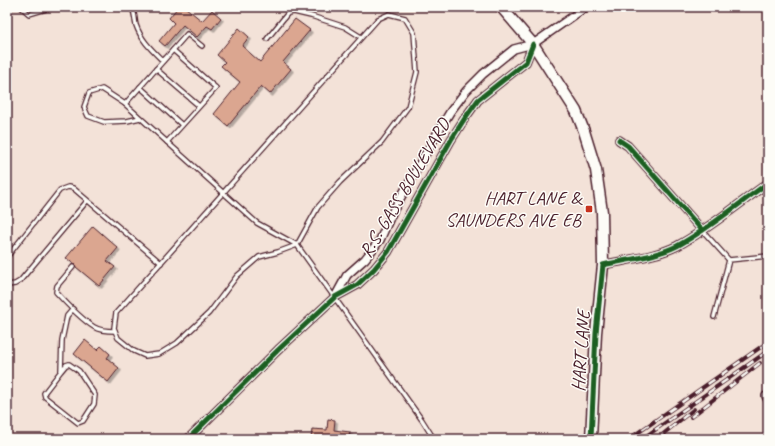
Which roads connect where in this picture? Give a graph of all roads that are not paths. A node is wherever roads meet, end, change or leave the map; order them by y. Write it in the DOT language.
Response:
graph roads {
  1 [pos="21,7"];
  2 [pos="53,7"];
  3 [pos="132,7"];
  4 [pos="501,7"];
  5 [pos="586,7"];
  6 [pos="361,37"];
  7 [pos="267,39"];
  8 [pos="533,44"];
  9 [pos="202,46"];
  10 [pos="173,50"];
  11 [pos="164,60"];
  12 [pos="156,69"];
  13 [pos="140,87"];
  14 [pos="125,104"];
  15 [pos="199,106"];
  16 [pos="140,118"];
  17 [pos="182,125"];
  18 [pos="619,140"];
  19 [pos="167,142"];
  20 [pos="768,184"];
  21 [pos="224,193"];
  22 [pos="87,201"];
  23 [pos="702,230"];
  24 [pos="297,245"];
  25 [pos="7,256"];
  26 [pos="768,256"];
  27 [pos="729,260"];
  28 [pos="161,263"];
  29 [pos="604,265"];
  30 [pos="73,267"];
  31 [pos="7,284"];
  32 [pos="335,297"];
  33 [pos="73,308"];
  34 [pos="714,317"];
  35 [pos="115,331"];
  36 [pos="61,371"];
  37 [pos="188,439"];
  38 [pos="434,439"];
  39 [pos="591,439"];
  1 -- 2 [label="lane"];
  3 -- 11 [label="lane"];
  4 -- 8 [label="main road, HART LANE"];
  5 -- 8 [label="street"];
  6 -- 7 [label="lane"];
  6 -- 21 [label="lane"];
  6 -- 24 [label="lane"];
  8 -- 29 [label="main road, HART LANE"];
  8 -- 32 [label="street, R.S. GASS BOULEVARD"];
  8 -- 32 [label="street, R.S. GASS BOULEVARD"];
  9 -- 10 [label="lane"];
  10 -- 11 [label="lane"];
  10 -- 15 [label="lane"];
  11 -- 12 [label="lane"];
  12 -- 13 [label="lane"];
  12 -- 15 [label="lane"];
  13 -- 14 [label="lane"];
  13 -- 17 [label="lane"];
  14 -- 16 [label="lane"];
  14 -- 16 [label="lane"];
  15 -- 17 [label="lane"];
  16 -- 19 [label="lane"];
  17 -- 19 [label="lane"];
  18 -- 23 [label="street"];
  19 -- 21 [label="lane"];
  20 -- 23 [label="street"];
  21 -- 24 [label="lane"];
  21 -- 28 [label="lane"];
  22 -- 25 [label="lane"];
  22 -- 28 [label="lane"];
  22 -- 31 [label="lane"];
  23 -- 27 [label="lane"];
  23 -- 29 [label="street"];
  24 -- 32 [label="lane"];
  24 -- 35 [label="lane"];
  26 -- 27 [label="lane"];
  27 -- 34 [label="lane"];
  28 -- 35 [label="lane"];
  29 -- 39 [label="main road, HART LANE"];
  30 -- 33 [label="lane"];
  32 -- 37 [label="street, R.S. GASS BOULEVARD"];
  32 -- 38 [label="lane"];
  33 -- 35 [label="lane"];
  33 -- 36 [label="lane"];
  36 -- 36 [label="lane"];
}
